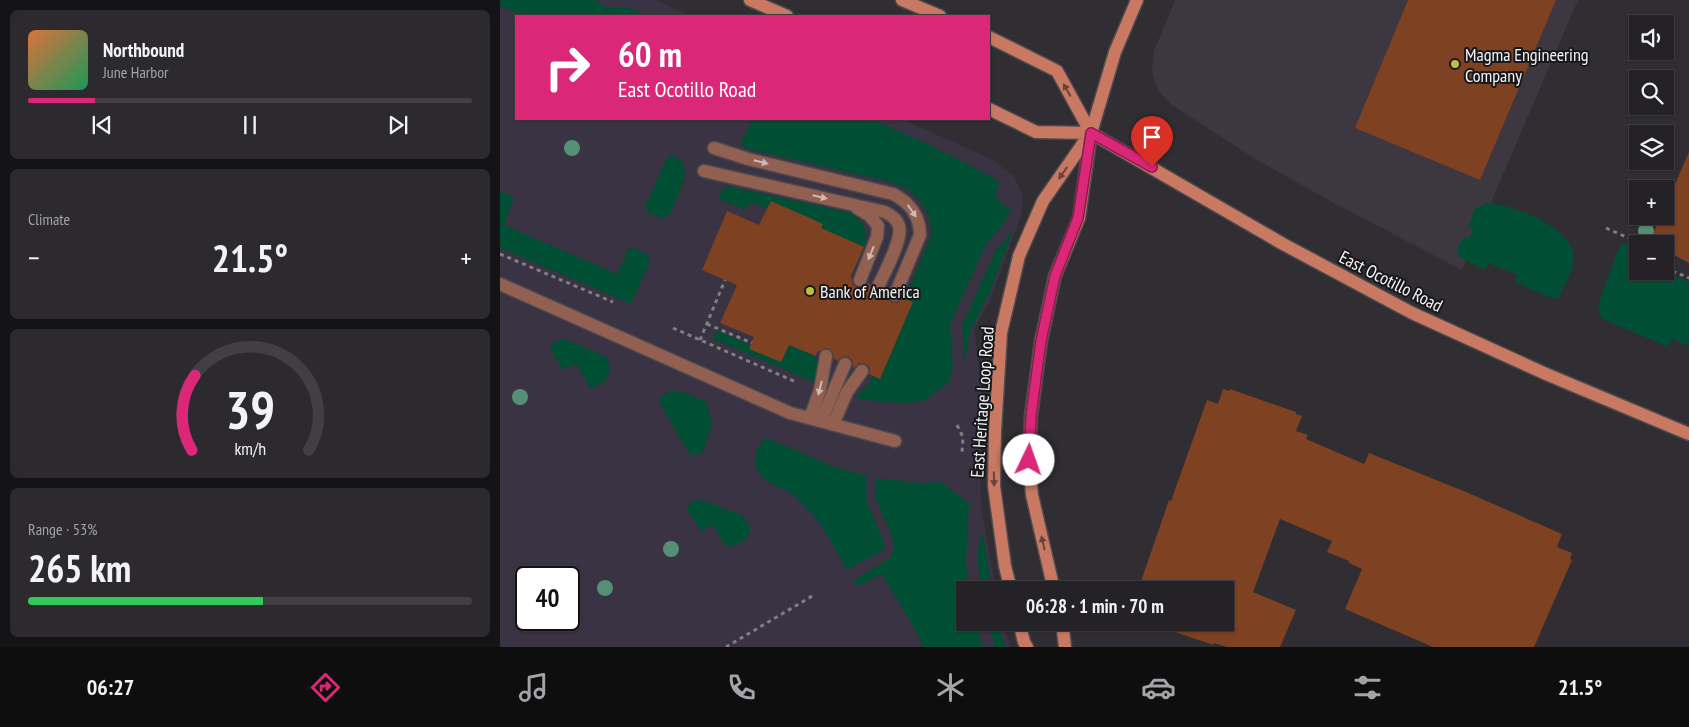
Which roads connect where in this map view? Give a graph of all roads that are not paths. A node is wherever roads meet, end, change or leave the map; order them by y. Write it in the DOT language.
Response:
graph roads {
  1 [pos="750,0"];
  2 [pos="902,0"];
  3 [pos="1136,0"];
  4 [pos="785,15"];
  5 [pos="938,15"];
  6 [pos="990,38"];
  7 [pos="990,109"];
  8 [pos="1091,133"];
  9 [pos="714,148"];
  10 [pos="704,171"];
  11 [pos="851,204"];
  12 [pos="860,280"];
  13 [pos="500,284"];
  14 [pos="878,287"];
  15 [pos="895,294"];
  16 [pos="826,356"];
  17 [pos="845,364"];
  18 [pos="862,371"];
  19 [pos="821,421"];
  20 [pos="1689,434"];
  21 [pos="895,440"];
  22 [pos="1008,581"];
  23 [pos="1052,581"];
  24 [pos="1021,631"];
  25 [pos="1063,631"];
  26 [pos="1027,647"];
  27 [pos="1065,647"];
  1 -- 4 [label="street"];
  2 -- 5 [label="street"];
  3 -- 8 [label="street"];
  8 -- 6 [label="street, one-way"];
  7 -- 8 [label="street, East Ocotillo Road"];
  8 -- 20 [label="street, East Ocotillo Road"];
  8 -- 22 [label="street, East Heritage Loop Road, one-way"];
  23 -- 8 [label="street, one-way"];
  9 -- 15 [label="lane, one-way"];
  10 -- 11 [label="lane, one-way"];
  11 -- 12 [label="lane, one-way"];
  11 -- 14 [label="lane"];
  13 -- 19 [label="lane"];
  16 -- 19 [label="lane, one-way"];
  17 -- 19 [label="lane"];
  18 -- 19 [label="lane"];
  19 -- 21 [label="lane"];
  24 -- 26 [label="street"];
  25 -- 27 [label="street"];
}
